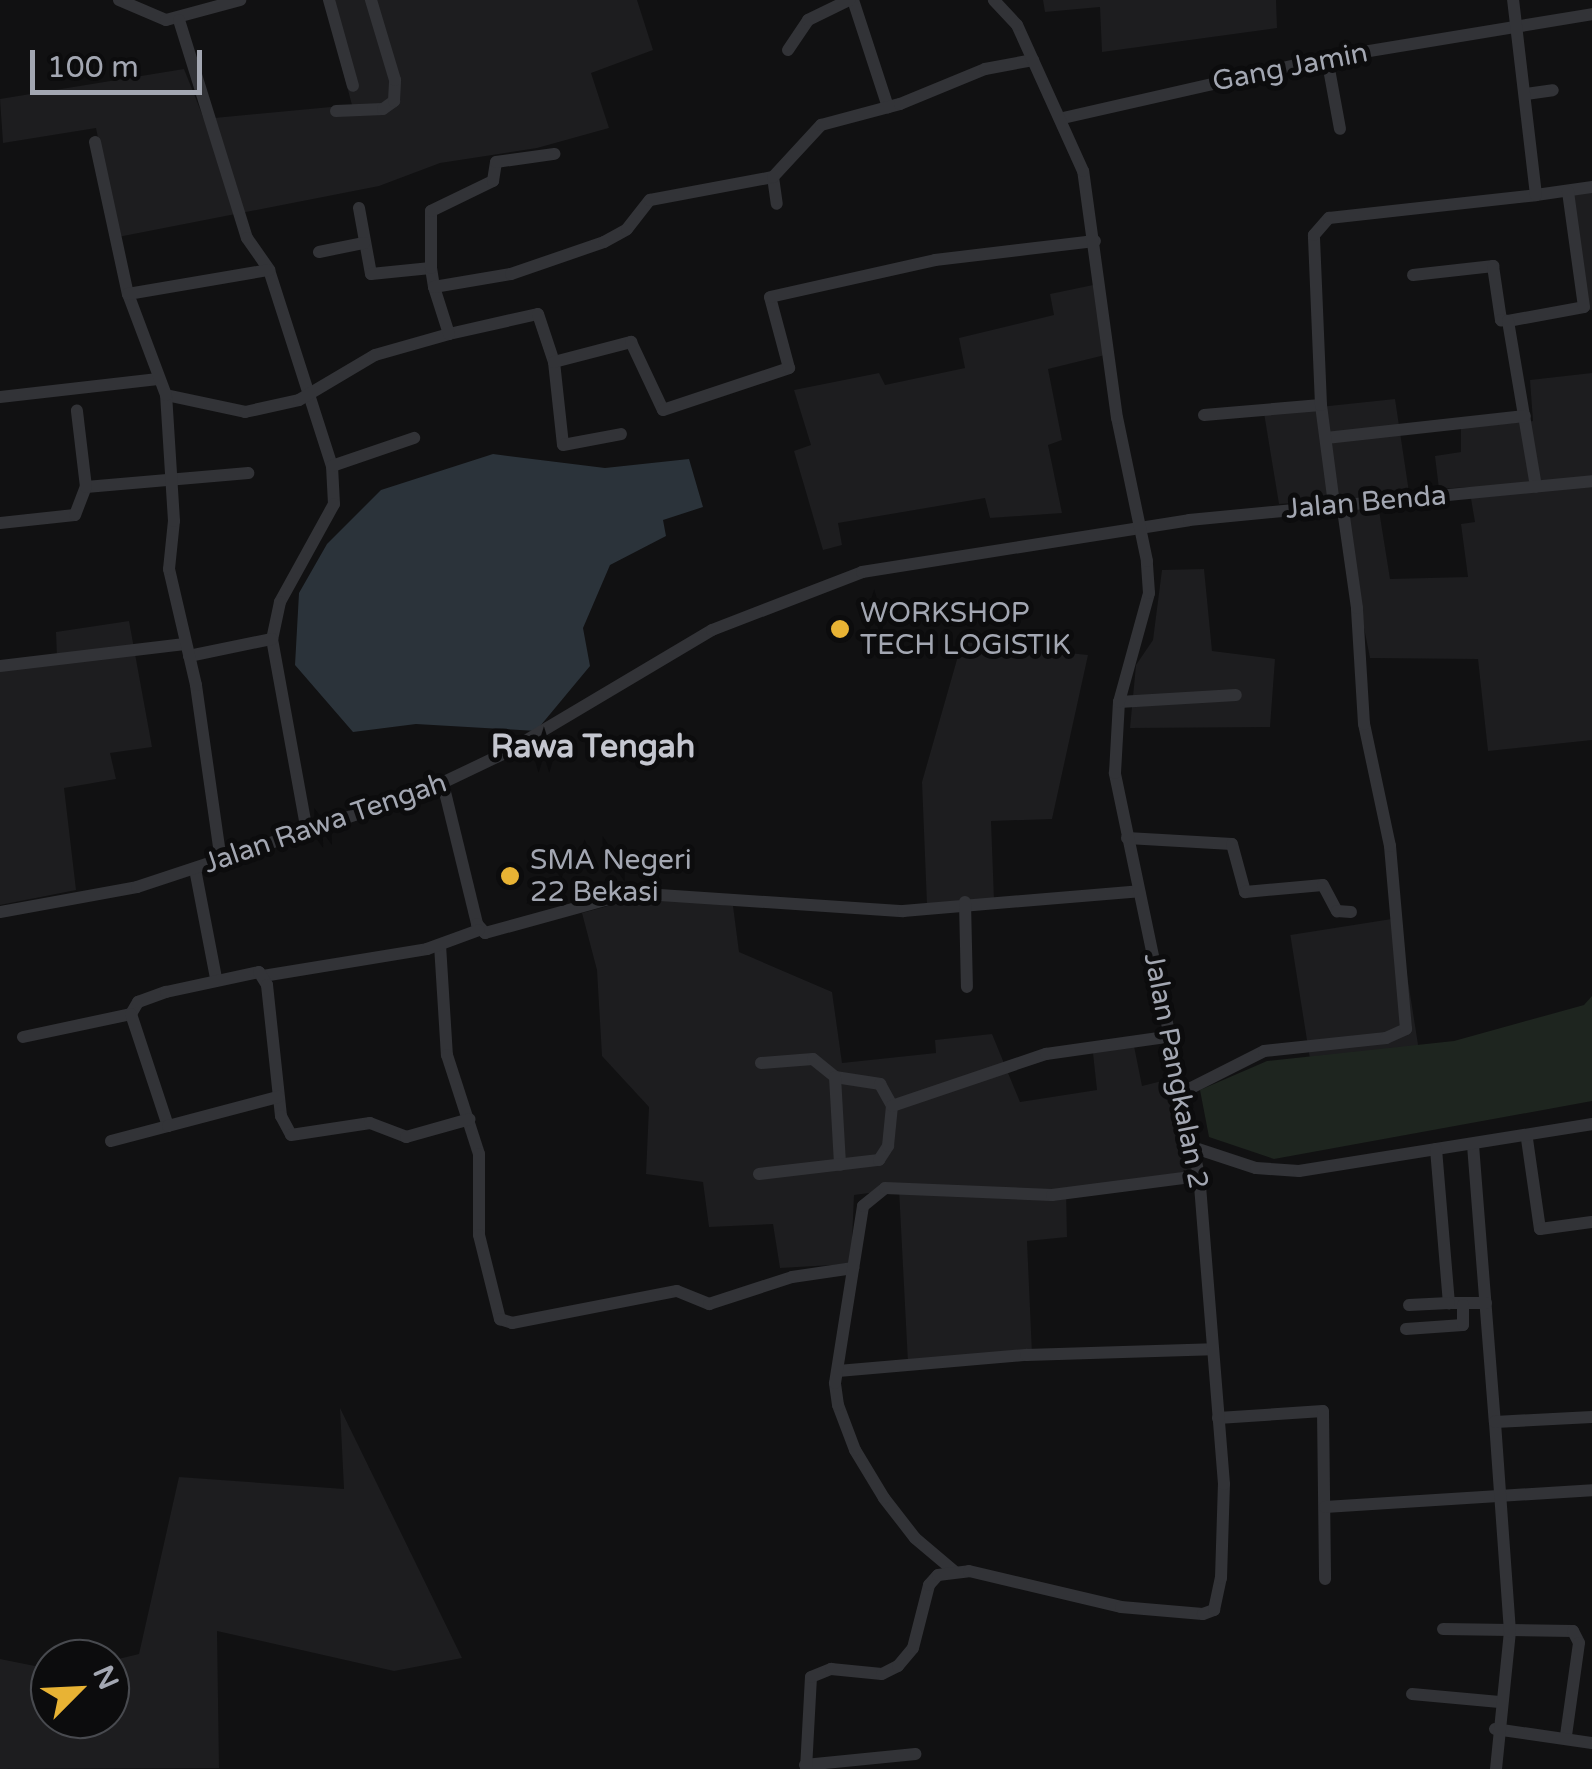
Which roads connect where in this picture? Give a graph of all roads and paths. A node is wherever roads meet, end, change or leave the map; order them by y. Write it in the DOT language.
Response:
graph roads {
  1 [pos="119,0"];
  2 [pos="240,0"];
  3 [pos="329,0"];
  4 [pos="371,0"];
  5 [pos="851,0"];
  6 [pos="994,0"];
  7 [pos="1513,0"];
  8 [pos="1592,14"];
  9 [pos="179,20"];
  10 [pos="1520,28"];
  11 [pos="788,50"];
  12 [pos="1327,58"];
  13 [pos="1033,60"];
  14 [pos="353,86"];
  15 [pos="1553,90"];
  16 [pos="1526,94"];
  17 [pos="888,107"];
  18 [pos="336,111"];
  19 [pos="1063,118"];
  20 [pos="1340,128"];
  21 [pos="95,142"];
  22 [pos="554,154"];
  23 [pos="773,176"];
  24 [pos="1592,187"];
  25 [pos="1568,191"];
  26 [pos="1536,195"];
  27 [pos="777,204"];
  28 [pos="359,208"];
  29 [pos="1096,241"];
  30 [pos="364,243"];
  31 [pos="319,252"];
  32 [pos="430,268"];
  33 [pos="268,270"];
  34 [pos="1413,275"];
  35 [pos="434,287"];
  36 [pos="128,294"];
  37 [pos="1508,321"];
  38 [pos="449,334"];
  39 [pos="554,362"];
  40 [pos="158,379"];
  41 [pos="166,395"];
  42 [pos="308,395"];
  43 [pos="0,398"];
  44 [pos="1321,404"];
  45 [pos="78,411"];
  46 [pos="1204,416"];
  47 [pos="1525,416"];
  48 [pos="621,434"];
  49 [pos="414,438"];
  50 [pos="1326,438"];
  51 [pos="332,466"];
  52 [pos="248,473"];
  53 [pos="170,478"];
  54 [pos="1592,482"];
  55 [pos="1536,487"];
  56 [pos="86,488"];
  57 [pos="1338,503"];
  58 [pos="0,520"];
  59 [pos="1141,526"];
  60 [pos="272,639"];
  61 [pos="187,650"];
  62 [pos="0,666"];
  63 [pos="1236,694"];
  64 [pos="1119,702"];
  65 [pos="443,784"];
  66 [pos="307,832"];
  67 [pos="1127,838"];
  68 [pos="222,861"];
  69 [pos="195,870"];
  70 [pos="1139,891"];
  71 [pos="965,902"];
  72 [pos="0,912"];
  73 [pos="1351,912"];
  74 [pos="479,930"];
  75 [pos="440,946"];
  76 [pos="263,976"];
  77 [pos="216,978"];
  78 [pos="967,987"];
  79 [pos="130,1014"];
  80 [pos="23,1037"];
  81 [pos="1166,1037"];
  82 [pos="761,1063"];
  83 [pos="834,1078"];
  84 [pos="1181,1093"];
  85 [pos="278,1096"];
  86 [pos="892,1106"];
  87 [pos="470,1119"];
  88 [pos="1592,1124"];
  89 [pos="168,1126"];
  90 [pos="1527,1139"];
  91 [pos="111,1141"];
  92 [pos="1473,1145"];
  93 [pos="1192,1146"];
  94 [pos="1436,1149"];
  95 [pos="840,1165"];
  96 [pos="759,1174"];
  97 [pos="1199,1176"];
  98 [pos="1592,1222"];
  99 [pos="853,1268"];
  100 [pos="1486,1303"];
  101 [pos="1456,1304"];
  102 [pos="1409,1305"];
  103 [pos="1406,1329"];
  104 [pos="1212,1349"];
  105 [pos="838,1372"];
  106 [pos="1592,1417"];
  107 [pos="1218,1418"];
  108 [pos="1495,1422"];
  109 [pos="1592,1490"];
  110 [pos="1500,1497"];
  111 [pos="1325,1507"];
  112 [pos="954,1571"];
  113 [pos="1325,1579"];
  114 [pos="1442,1629"];
  115 [pos="1510,1632"];
  116 [pos="1412,1694"];
  117 [pos="1500,1702"];
  118 [pos="1495,1729"];
  119 [pos="1566,1736"];
  120 [pos="1592,1743"];
  121 [pos="915,1754"];
  122 [pos="806,1767"];
  123 [pos="1496,1769"];
  1 -- 9 [label="street"];
  2 -- 9 [label="street"];
  3 -- 14 [label="street"];
  4 -- 18 [label="street"];
  5 -- 11 [label="street"];
  5 -- 17 [label="street"];
  6 -- 13 [label="street, Jalan Pangkalan 2"];
  7 -- 10 [label="street"];
  8 -- 10 [label="street, Gang Jamin"];
  9 -- 33 [label="street"];
  10 -- 12 [label="street, Gang Jamin"];
  10 -- 16 [label="street"];
  12 -- 19 [label="street, Gang Jamin"];
  12 -- 20 [label="street"];
  13 -- 17 [label="street"];
  13 -- 19 [label="street, Jalan Pangkalan 2"];
  15 -- 16 [label="street"];
  16 -- 26 [label="street"];
  17 -- 23 [label="street"];
  19 -- 29 [label="street, Jalan Pangkalan 2"];
  21 -- 36 [label="street"];
  22 -- 32 [label="street"];
  23 -- 27 [label="street"];
  23 -- 35 [label="street"];
  24 -- 25 [label="street"];
  25 -- 26 [label="street"];
  25 -- 37 [label="street"];
  26 -- 44 [label="street"];
  28 -- 30 [label="street"];
  29 -- 39 [label="street"];
  29 -- 59 [label="street, Jalan Pangkalan 2"];
  30 -- 31 [label="street"];
  30 -- 32 [label="street"];
  32 -- 35 [label="street"];
  33 -- 36 [label="street"];
  33 -- 42 [label="street"];
  34 -- 37 [label="street"];
  35 -- 38 [label="street"];
  36 -- 40 [label="street"];
  37 -- 47 [label="street"];
  38 -- 39 [label="street"];
  38 -- 42 [label="street"];
  39 -- 48 [label="street"];
  40 -- 41 [label="street"];
  40 -- 43 [label="street"];
  41 -- 42 [label="street"];
  41 -- 53 [label="street"];
  42 -- 51 [label="street"];
  44 -- 46 [label="street"];
  44 -- 50 [label="street"];
  45 -- 56 [label="street"];
  47 -- 50 [label="street"];
  47 -- 55 [label="street"];
  49 -- 51 [label="street"];
  50 -- 57 [label="street"];
  51 -- 60 [label="street"];
  52 -- 53 [label="street"];
  53 -- 56 [label="street"];
  53 -- 61 [label="street"];
  54 -- 55 [label="street, Jalan Benda"];
  55 -- 57 [label="street, Jalan Benda"];
  56 -- 58 [label="street"];
  57 -- 59 [label="street, Jalan Benda"];
  57 -- 84 [label="street"];
  59 -- 64 [label="street, Jalan Pangkalan 2"];
  59 -- 65 [label="street, Jalan Rawa Tengah"];
  60 -- 61 [label="street"];
  60 -- 66 [label="street"];
  61 -- 62 [label="street"];
  61 -- 68 [label="street"];
  63 -- 64 [label="street"];
  64 -- 67 [label="street, Jalan Pangkalan 2"];
  65 -- 66 [label="street, Jalan Rawa Tengah"];
  65 -- 74 [label="street"];
  66 -- 68 [label="street, Jalan Rawa Tengah"];
  67 -- 70 [label="street, Jalan Pangkalan 2"];
  67 -- 73 [label="street"];
  68 -- 69 [label="street, Jalan Rawa Tengah"];
  69 -- 72 [label="street, Jalan Rawa Tengah"];
  69 -- 77 [label="street"];
  70 -- 71 [label="street"];
  70 -- 81 [label="street, Jalan Pangkalan 2"];
  71 -- 74 [label="street"];
  71 -- 78 [label="street"];
  74 -- 75 [label="street"];
  75 -- 76 [label="street"];
  75 -- 87 [label="street"];
  76 -- 77 [label="street"];
  76 -- 85 [label="street"];
  77 -- 79 [label="street"];
  79 -- 80 [label="street"];
  79 -- 89 [label="street"];
  81 -- 84 [label="street, Jalan Pangkalan 2"];
  81 -- 86 [label="street"];
  82 -- 83 [label="street"];
  83 -- 86 [label="street"];
  83 -- 95 [label="street"];
  84 -- 93 [label="street, Jalan Pangkalan 2"];
  85 -- 87 [label="street"];
  85 -- 89 [label="street"];
  86 -- 95 [label="street"];
  87 -- 99 [label="street"];
  88 -- 90 [label="street"];
  89 -- 91 [label="street"];
  90 -- 92 [label="street"];
  90 -- 98 [label="street"];
  92 -- 94 [label="street"];
  92 -- 100 [label="street"];
  93 -- 94 [label="street"];
  93 -- 97 [label="street, Jalan Pangkalan 2"];
  94 -- 101 [label="street"];
  95 -- 96 [label="street"];
  97 -- 99 [label="street"];
  97 -- 104 [label="street, Jalan Pangkalan 2"];
  99 -- 105 [label="street"];
  100 -- 101 [label="street"];
  100 -- 108 [label="street"];
  101 -- 102 [label="street"];
  101 -- 103 [label="street"];
  104 -- 105 [label="street"];
  104 -- 107 [label="street, Jalan Pangkalan 2"];
  105 -- 112 [label="street"];
  106 -- 108 [label="street"];
  107 -- 111 [label="street"];
  107 -- 112 [label="street, Jalan Pangkalan 2"];
  108 -- 110 [label="street"];
  109 -- 110 [label="street"];
  110 -- 111 [label="street"];
  110 -- 115 [label="street"];
  111 -- 113 [label="street"];
  112 -- 122 [label="street"];
  114 -- 115 [label="street"];
  115 -- 117 [label="street"];
  115 -- 119 [label="street"];
  116 -- 117 [label="street"];
  117 -- 118 [label="street"];
  118 -- 119 [label="street"];
  118 -- 123 [label="street"];
  119 -- 120 [label="street"];
  121 -- 122 [label="street"];
}
